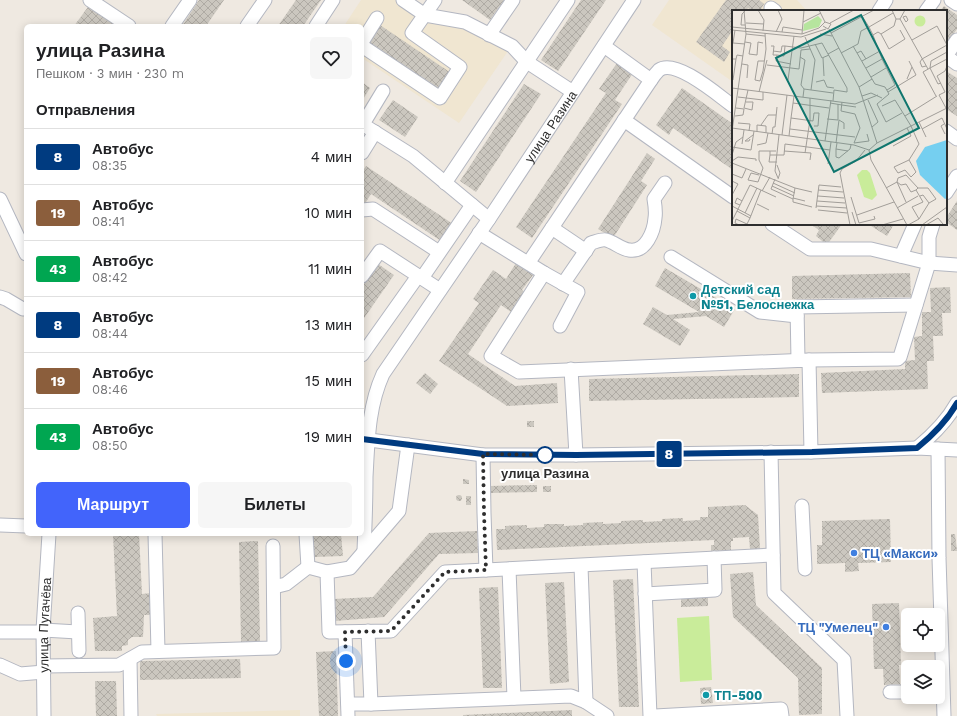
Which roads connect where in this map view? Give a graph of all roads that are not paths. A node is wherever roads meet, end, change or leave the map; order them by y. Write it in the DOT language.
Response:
graph roads {
  1 [pos="90,0"];
  2 [pos="190,0"];
  3 [pos="265,0"];
  4 [pos="333,0"];
  5 [pos="403,0"];
  6 [pos="435,0"];
  7 [pos="513,0"];
  8 [pos="568,0"];
  9 [pos="634,0"];
  10 [pos="886,0"];
  11 [pos="934,0"];
  12 [pos="951,0"];
  13 [pos="957,4"];
  14 [pos="880,10"];
  15 [pos="927,10"];
  16 [pos="425,15"];
  17 [pos="377,18"];
  18 [pos="127,24"];
  19 [pos="173,24"];
  20 [pos="248,24"];
  21 [pos="317,24"];
  22 [pos="489,35"];
  23 [pos="364,39"];
  24 [pos="957,40"];
  25 [pos="604,46"];
  26 [pos="364,47"];
  27 [pos="947,55"];
  28 [pos="947,57"];
  29 [pos="527,62"];
  30 [pos="957,64"];
  31 [pos="651,80"];
  32 [pos="383,91"];
  33 [pos="573,92"];
  34 [pos="732,105"];
  35 [pos="624,120"];
  36 [pos="364,121"];
  37 [pos="364,125"];
  38 [pos="375,132"];
  39 [pos="947,132"];
  40 [pos="957,138"];
  41 [pos="364,150"];
  42 [pos="957,176"];
  43 [pos="445,183"];
  44 [pos="665,183"];
  45 [pos="947,191"];
  46 [pos="732,196"];
  47 [pos="0,199"];
  48 [pos="472,205"];
  49 [pos="364,210"];
  50 [pos="488,219"];
  51 [pos="774,225"];
  52 [pos="915,225"];
  53 [pos="933,225"];
  54 [pos="552,228"];
  55 [pos="480,233"];
  56 [pos="24,250"];
  57 [pos="586,251"];
  58 [pos="439,252"];
  59 [pos="901,256"];
  60 [pos="671,257"];
  61 [pos="529,262"];
  62 [pos="929,263"];
  63 [pos="957,265"];
  64 [pos="364,273"];
  65 [pos="544,273"];
  66 [pos="420,277"];
  67 [pos="563,284"];
  68 [pos="440,290"];
  69 [pos="0,297"];
  70 [pos="916,305"];
  71 [pos="24,308"];
  72 [pos="797,316"];
  73 [pos="560,326"];
  74 [pos="364,352"];
  75 [pos="803,360"];
  76 [pos="571,369"];
  77 [pos="957,403"];
  78 [pos="365,439"];
  79 [pos="408,445"];
  80 [pos="917,448"];
  81 [pos="938,449"];
  82 [pos="957,450"];
  83 [pos="772,452"];
  84 [pos="812,452"];
  85 [pos="483,454"];
  86 [pos="576,455"];
  87 [pos="364,468"];
  88 [pos="802,506"];
  89 [pos="0,525"];
  90 [pos="24,526"];
  91 [pos="49,536"];
  92 [pos="155,536"];
  93 [pos="306,536"];
  94 [pos="273,546"];
  95 [pos="364,551"];
  96 [pos="773,555"];
  97 [pos="714,558"];
  98 [pos="644,562"];
  99 [pos="581,566"];
  100 [pos="308,567"];
  101 [pos="804,569"];
  102 [pos="486,570"];
  103 [pos="509,570"];
  104 [pos="327,572"];
  105 [pos="274,588"];
  106 [pos="645,594"];
  107 [pos="78,613"];
  108 [pos="44,631"];
  109 [pos="368,631"];
  110 [pos="0,632"];
  111 [pos="78,632"];
  112 [pos="345,632"];
  113 [pos="79,651"];
  114 [pos="158,651"];
  115 [pos="130,659"];
  116 [pos="0,665"];
  117 [pos="44,669"];
  118 [pos="890,692"];
  119 [pos="901,692"];
  120 [pos="514,698"];
  121 [pos="586,702"];
  122 [pos="371,704"];
  123 [pos="348,710"];
  124 [pos="44,716"];
  125 [pos="131,716"];
  126 [pos="607,716"];
  127 [pos="650,716"];
  128 [pos="655,716"];
  129 [pos="782,716"];
  130 [pos="847,716"];
  131 [pos="944,716"];
  1 -- 18 [label="street"];
  2 -- 19 [label="street"];
  3 -- 20 [label="street"];
  4 -- 21 [label="street"];
  5 -- 16 [label="street"];
  6 -- 16 [label="street"];
  7 -- 22 [label="street"];
  8 -- 29 [label="street"];
  9 -- 25 [label="street, улица Разина"];
  10 -- 14 [label="street"];
  11 -- 15 [label="street"];
  12 -- 13 [label="street"];
  16 -- 22 [label="street"];
  16 -- 26 [label="street"];
  17 -- 23 [label="street"];
  22 -- 29 [label="street"];
  24 -- 27 [label="street"];
  25 -- 31 [label="street"];
  25 -- 33 [label="street, улица Разина"];
  28 -- 30 [label="street"];
  29 -- 33 [label="street"];
  29 -- 43 [label="street"];
  31 -- 34 [label="street"];
  31 -- 35 [label="street"];
  32 -- 36 [label="street"];
  33 -- 50 [label="street, улица Разина"];
  35 -- 46 [label="street"];
  35 -- 54 [label="street"];
  37 -- 38 [label="street"];
  38 -- 41 [label="street"];
  38 -- 43 [label="street"];
  39 -- 40 [label="street"];
  42 -- 45 [label="street"];
  43 -- 48 [label="street"];
  44 -- 57 [label="street"];
  47 -- 56 [label="street"];
  48 -- 50 [label="street"];
  48 -- 58 [label="street"];
  49 -- 58 [label="street"];
  50 -- 55 [label="street, улица Разина"];
  51 -- 59 [label="street"];
  52 -- 59 [label="street"];
  53 -- 62 [label="street"];
  54 -- 57 [label="street"];
  54 -- 61 [label="street"];
  55 -- 61 [label="street"];
  55 -- 68 [label="street, улица Разина"];
  57 -- 67 [label="street"];
  58 -- 66 [label="street"];
  59 -- 62 [label="street"];
  60 -- 72 [label="street"];
  61 -- 65 [label="street"];
  62 -- 63 [label="street"];
  62 -- 70 [label="street"];
  64 -- 66 [label="street"];
  65 -- 67 [label="street"];
  65 -- 76 [label="street"];
  66 -- 68 [label="street"];
  66 -- 74 [label="street"];
  67 -- 73 [label="street"];
  68 -- 78 [label="street, улица Разина"];
  69 -- 71 [label="street"];
  70 -- 72 [label="street"];
  70 -- 75 [label="street"];
  72 -- 75 [label="street"];
  75 -- 76 [label="street"];
  75 -- 84 [label="street"];
  76 -- 86 [label="street"];
  77 -- 80 [label="street"];
  78 -- 79 [label="street"];
  78 -- 87 [label="street, улица Разина"];
  79 -- 85 [label="street"];
  79 -- 95 [label="street"];
  80 -- 81 [label="street"];
  80 -- 84 [label="street"];
  81 -- 82 [label="street"];
  81 -- 131 [label="street"];
  83 -- 84 [label="street"];
  83 -- 86 [label="street"];
  83 -- 96 [label="street"];
  85 -- 86 [label="street"];
  85 -- 102 [label="street"];
  87 -- 95 [label="street, улица Разина"];
  88 -- 101 [label="street"];
  89 -- 90 [label="street"];
  91 -- 108 [label="street, улица Пугачёва"];
  92 -- 114 [label="street"];
  93 -- 100 [label="street"];
  94 -- 105 [label="street"];
  95 -- 104 [label="street"];
  96 -- 97 [label="street"];
  96 -- 130 [label="street"];
  97 -- 98 [label="street"];
  97 -- 106 [label="street"];
  98 -- 99 [label="street"];
  98 -- 106 [label="street"];
  99 -- 103 [label="street"];
  99 -- 121 [label="street"];
  100 -- 104 [label="street"];
  100 -- 105 [label="street"];
  102 -- 103 [label="street"];
  102 -- 109 [label="street"];
  103 -- 120 [label="street"];
  104 -- 112 [label="street"];
  105 -- 114 [label="street"];
  106 -- 127 [label="street"];
  107 -- 111 [label="street"];
  108 -- 110 [label="street"];
  108 -- 111 [label="street"];
  108 -- 117 [label="street, улица Пугачёва"];
  109 -- 112 [label="street"];
  109 -- 122 [label="street"];
  111 -- 113 [label="street"];
  112 -- 123 [label="street"];
  114 -- 115 [label="street"];
  115 -- 117 [label="street"];
  115 -- 125 [label="street"];
  116 -- 117 [label="street"];
  117 -- 124 [label="street, улица Пугачёва"];
  118 -- 119 [label="street"];
  120 -- 121 [label="street"];
  120 -- 122 [label="street"];
  121 -- 126 [label="street"];
  122 -- 123 [label="street"];
  128 -- 129 [label="street"];
}
